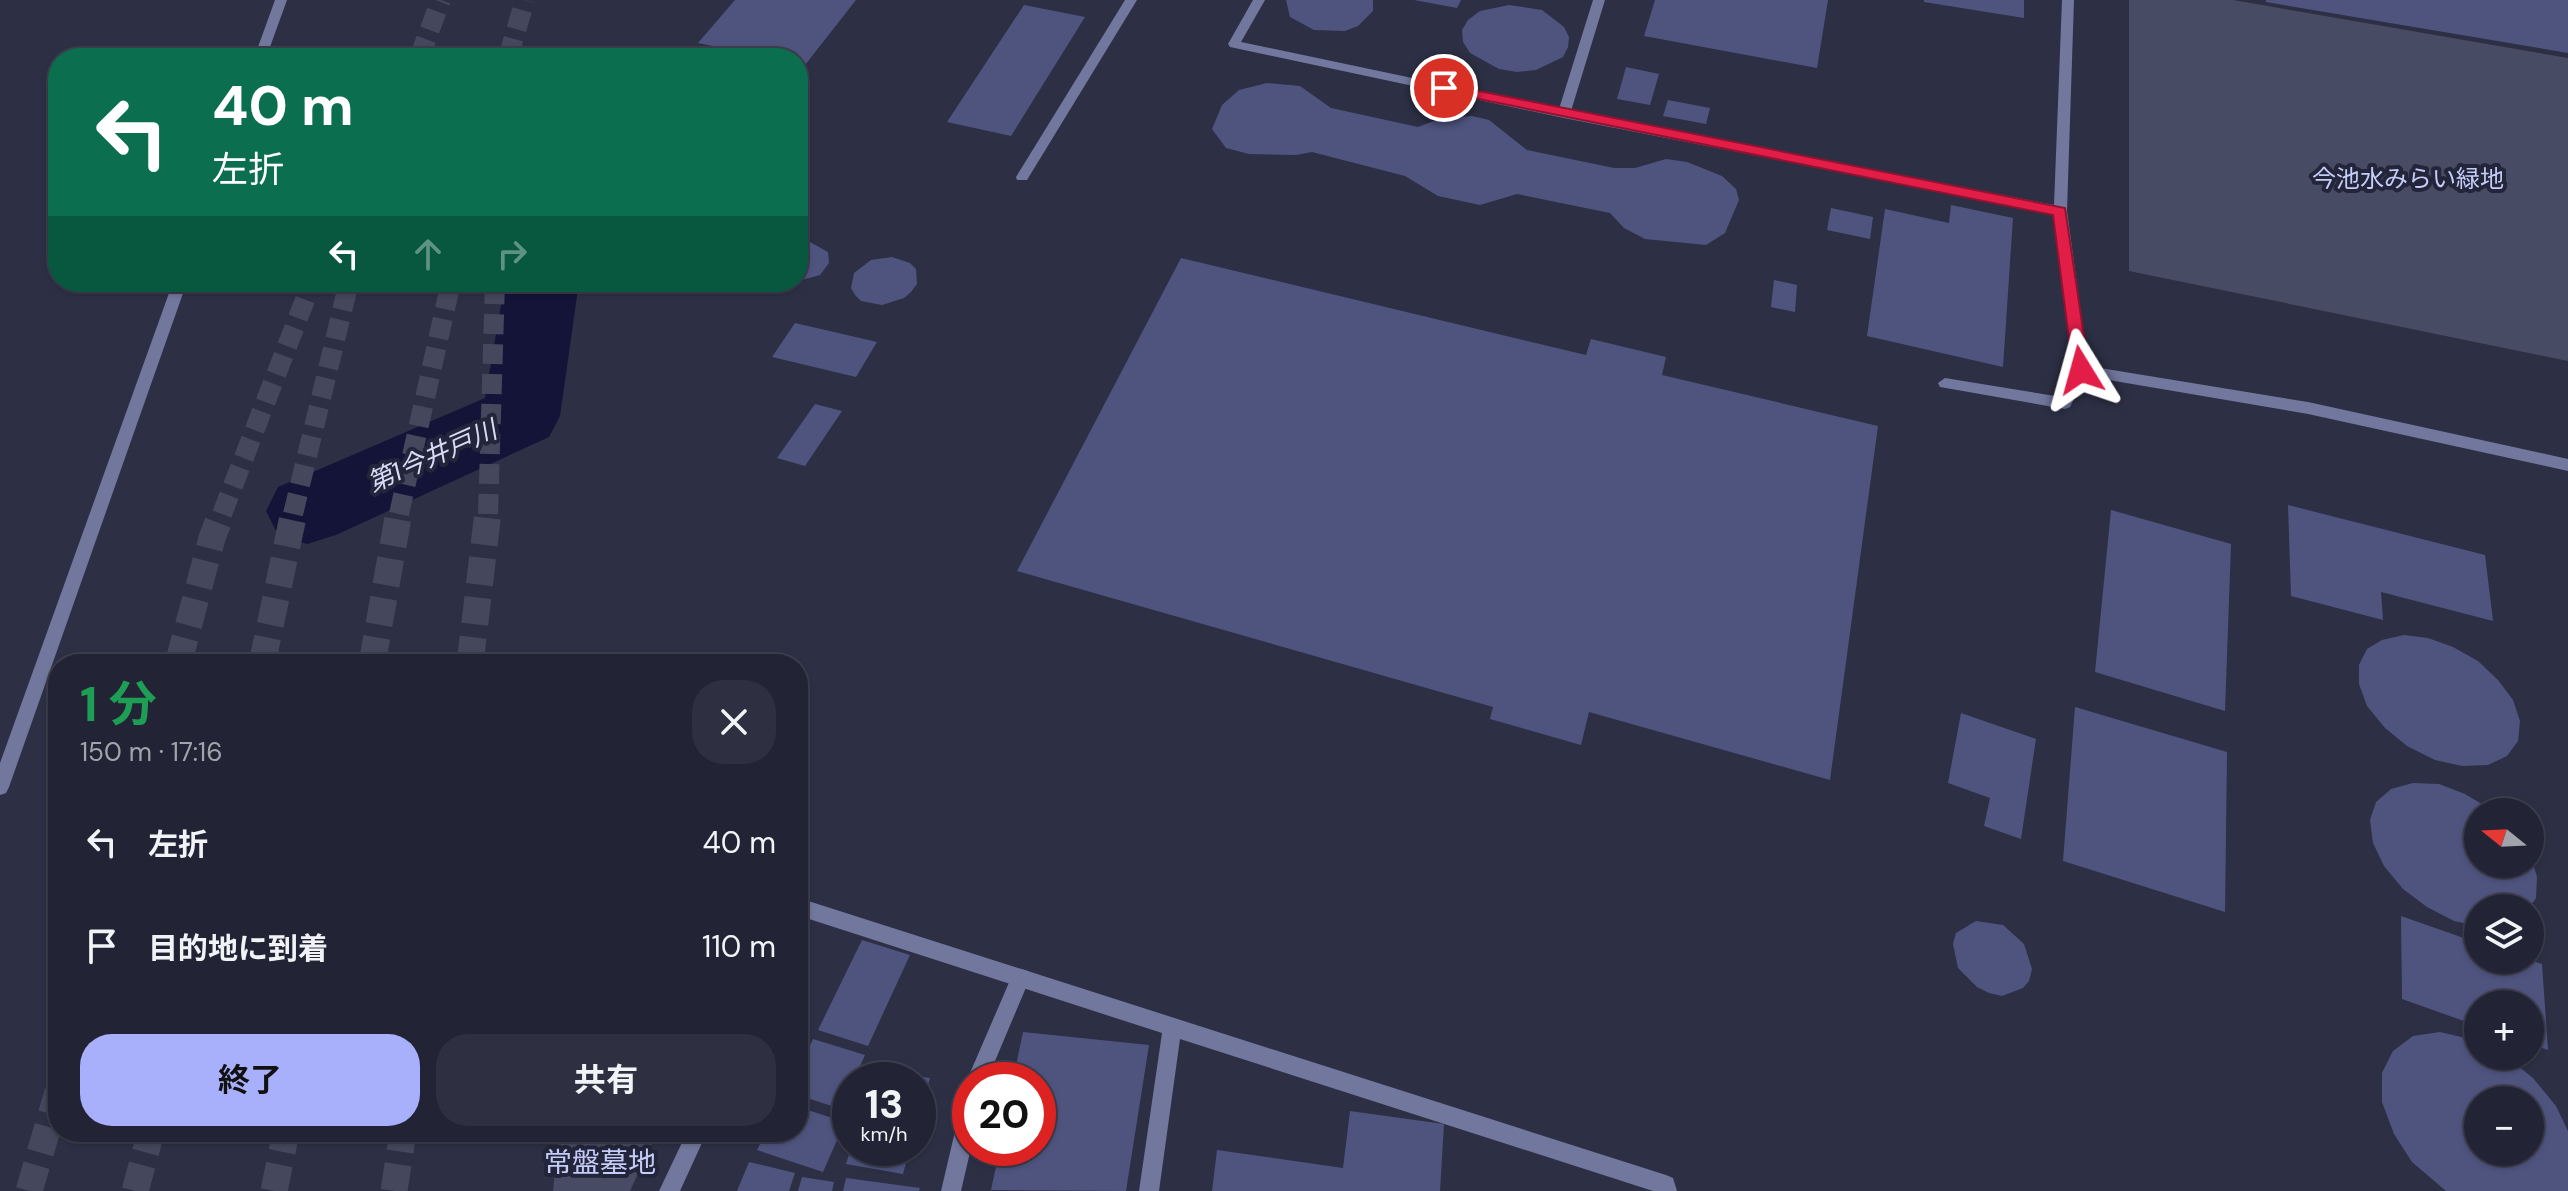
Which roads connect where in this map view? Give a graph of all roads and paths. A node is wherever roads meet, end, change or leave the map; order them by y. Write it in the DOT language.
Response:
graph roads {
  1 [pos="281,0"];
  2 [pos="1131,0"];
  3 [pos="1259,0"];
  4 [pos="1599,0"];
  5 [pos="2068,0"];
  6 [pos="264,48"];
  7 [pos="1564,114"];
  8 [pos="1022,177"];
  9 [pos="2060,211"];
  10 [pos="176,292"];
  11 [pos="2081,370"];
  12 [pos="1945,383"];
  13 [pos="2568,465"];
  14 [pos="0,787"];
  15 [pos="808,910"];
  16 [pos="1021,978"];
  17 [pos="1172,1028"];
  18 [pos="985,1062"];
  19 [pos="692,1142"];
  20 [pos="957,1166"];
  21 [pos="669,1191"];
  22 [pos="951,1191"];
  23 [pos="1149,1191"];
  24 [pos="1667,1191"];
  1 -- 6 [label="street"];
  2 -- 8 [label="street"];
  3 -- 7 [label="street"];
  4 -- 7 [label="street"];
  5 -- 9 [label="street"];
  7 -- 9 [label="street"];
  9 -- 11 [label="street"];
  10 -- 14 [label="street"];
  11 -- 12 [label="street"];
  11 -- 13 [label="street"];
  15 -- 16 [label="street"];
  16 -- 17 [label="street"];
  16 -- 18 [label="street"];
  17 -- 23 [label="street"];
  17 -- 24 [label="street"];
  19 -- 21 [label="street"];
  20 -- 22 [label="street"];
}
